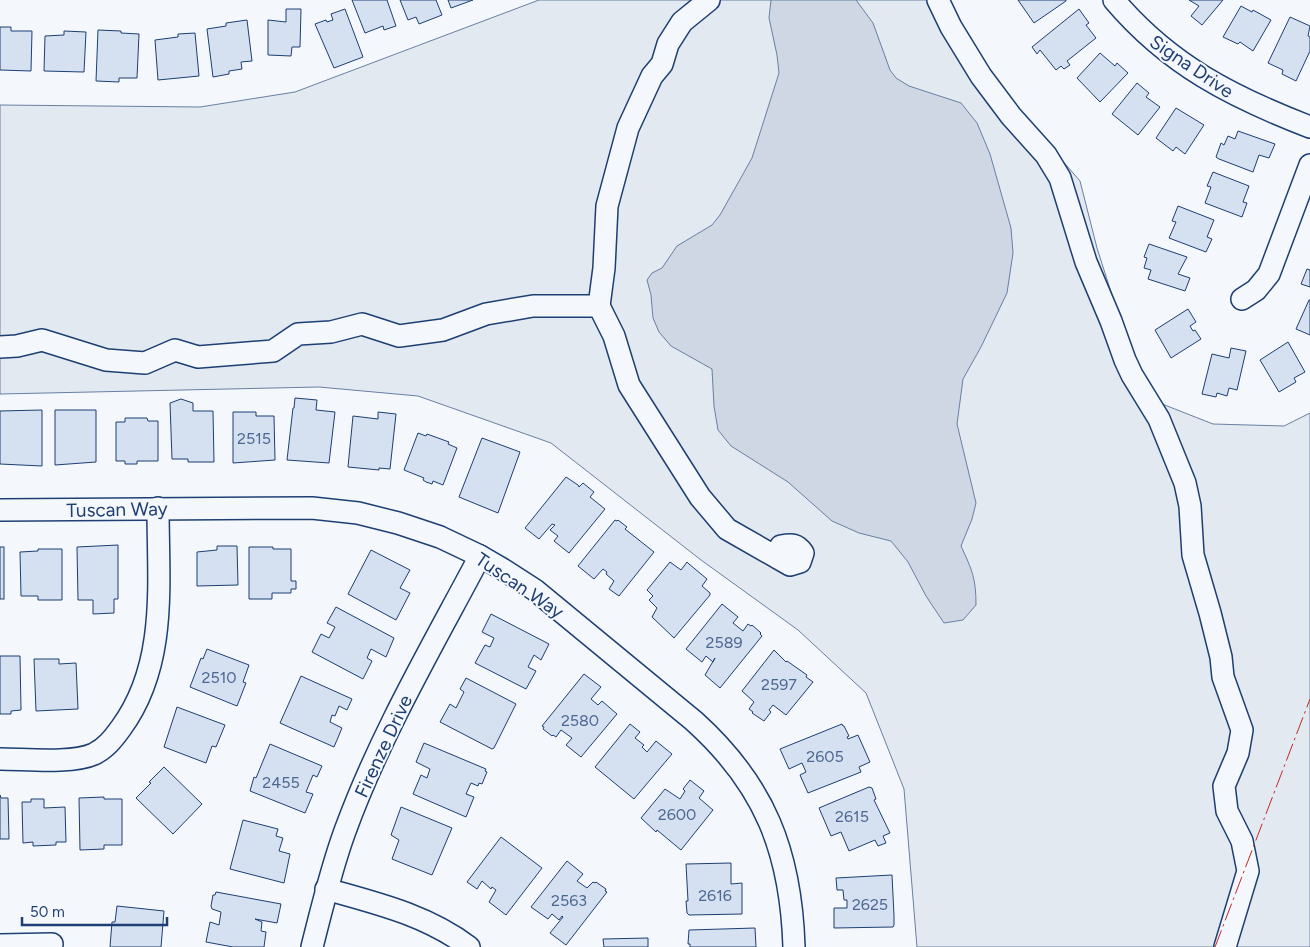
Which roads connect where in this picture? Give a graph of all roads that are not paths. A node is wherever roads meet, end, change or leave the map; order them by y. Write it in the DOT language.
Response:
graph roads {
  1 [pos="709,0"];
  2 [pos="938,0"];
  3 [pos="1114,0"];
  4 [pos="1310,127"];
  5 [pos="1310,165"];
  6 [pos="1242,299"];
  7 [pos="599,306"];
  8 [pos="0,347"];
  9 [pos="158,508"];
  10 [pos="0,510"];
  11 [pos="480,556"];
  12 [pos="778,558"];
  13 [pos="0,759"];
  14 [pos="326,889"];
  15 [pos="52,944"];
  16 [pos="0,945"];
  17 [pos="312,947"];
  18 [pos="469,947"];
  19 [pos="794,947"];
  20 [pos="1224,947"];
  1 -- 7 [label="street"];
  2 -- 20 [label="street"];
  3 -- 4 [label="street, Signa Drive"];
  5 -- 6 [label="street"];
  7 -- 8 [label="street"];
  7 -- 12 [label="street"];
  9 -- 10 [label="street, Tuscan Way"];
  9 -- 11 [label="street, Tuscan Way"];
  9 -- 13 [label="street"];
  11 -- 14 [label="street, Firenze Drive"];
  11 -- 19 [label="street, Tuscan Way"];
  14 -- 17 [label="street, Firenze Drive"];
  14 -- 18 [label="street"];
  15 -- 16 [label="street"];
}
